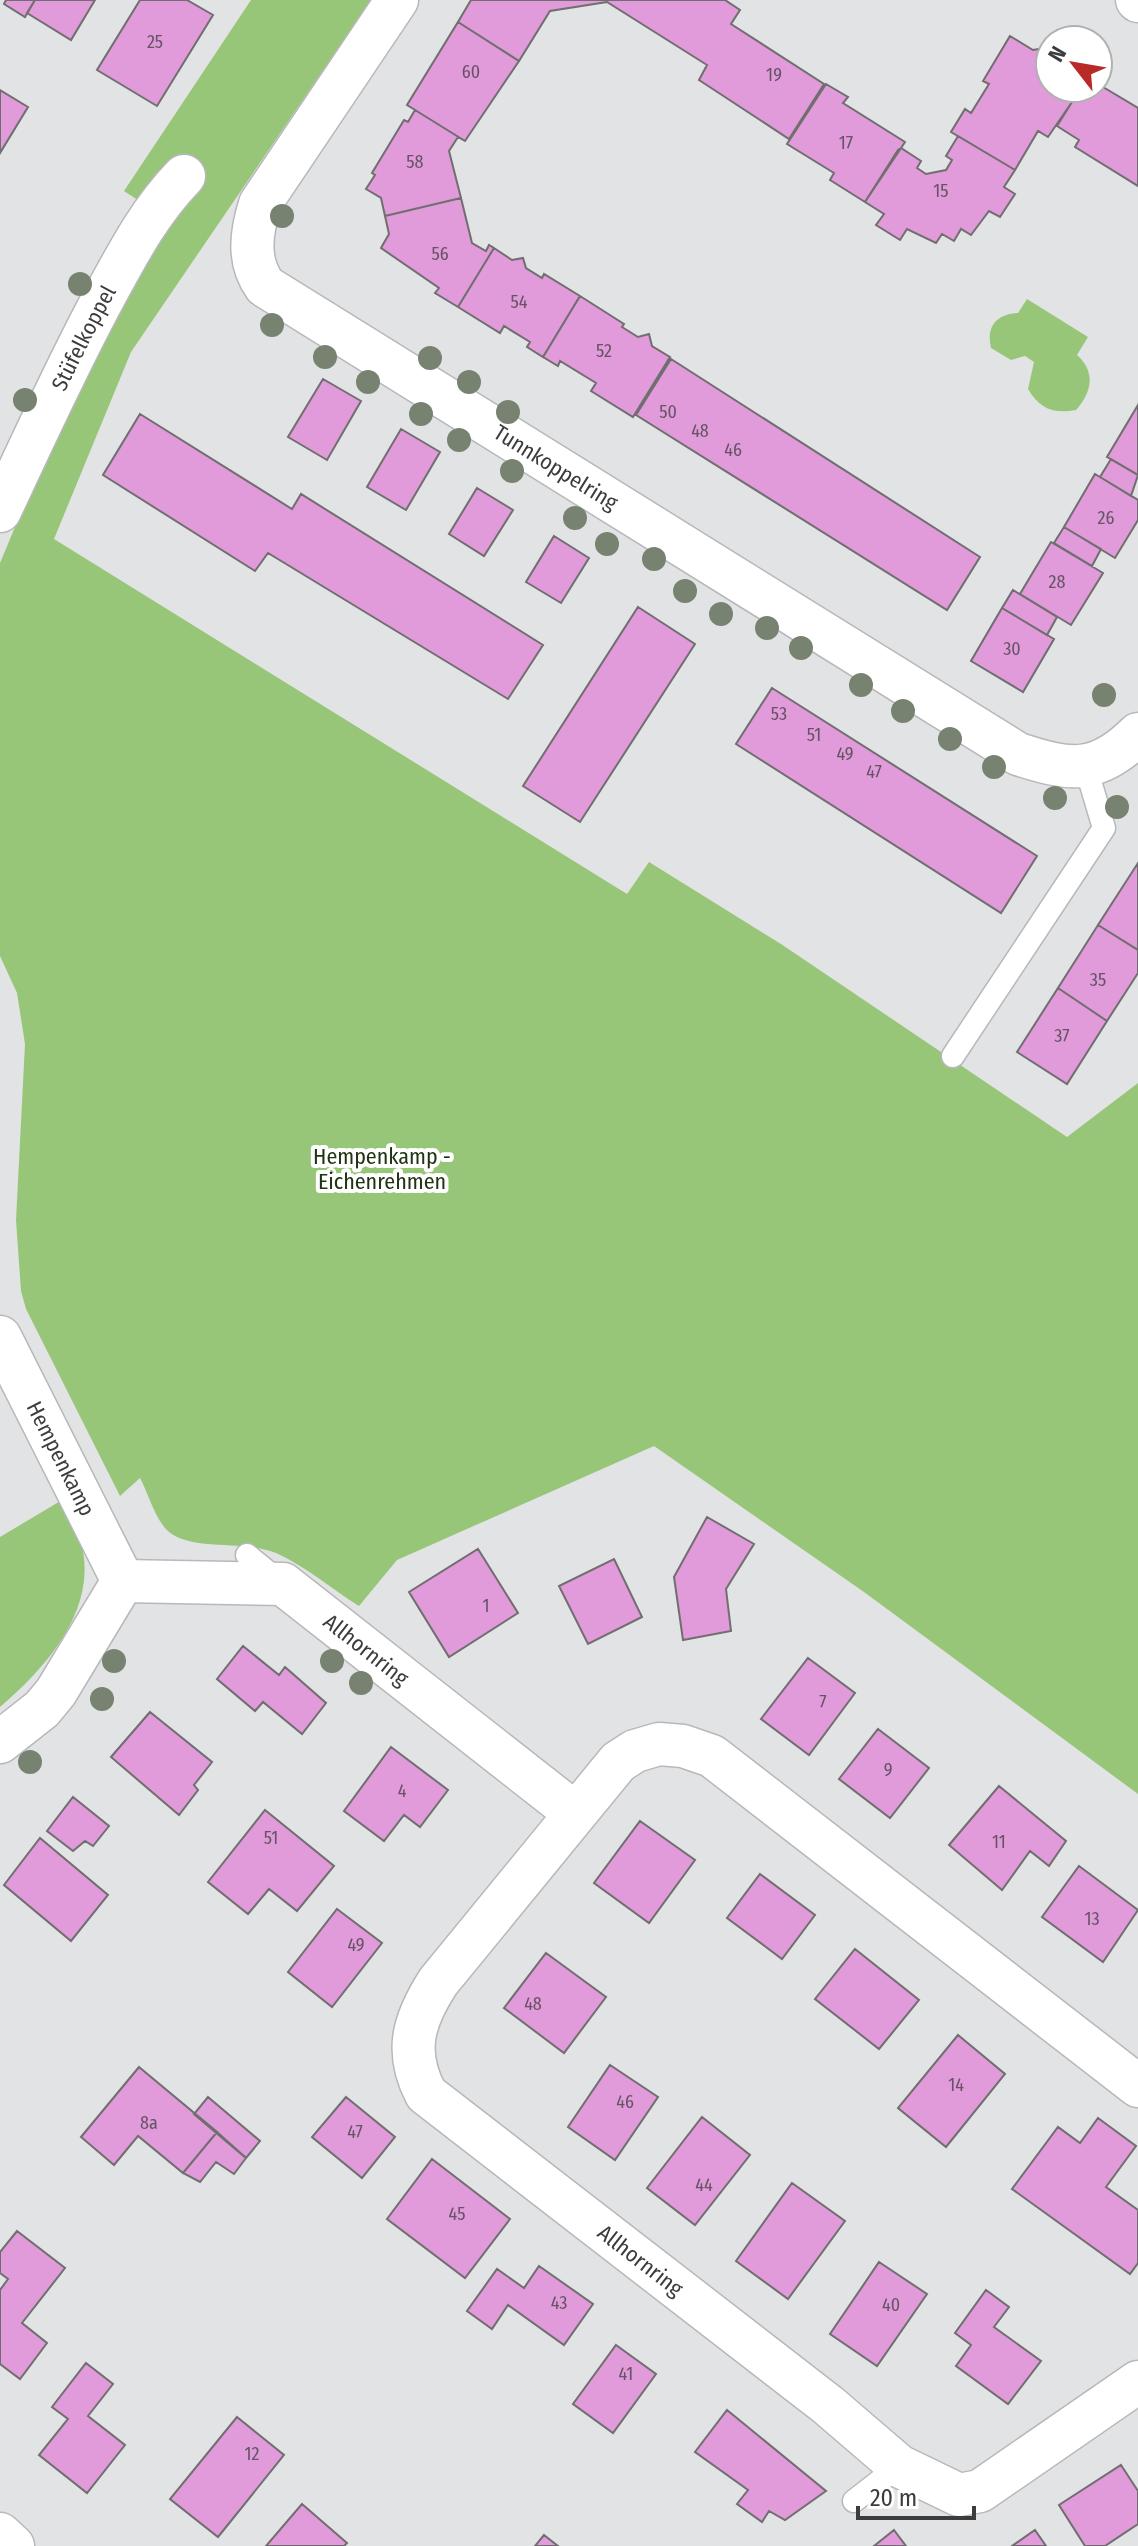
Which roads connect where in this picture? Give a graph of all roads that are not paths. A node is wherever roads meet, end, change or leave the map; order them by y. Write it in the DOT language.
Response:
graph roads {
  1 [pos="397,0"];
  2 [pos="184,176"];
  3 [pos="0,511"];
  4 [pos="1138,734"];
  5 [pos="1086,768"];
  6 [pos="953,1056"];
  7 [pos="0,1337"];
  8 [pos="247,1555"];
  9 [pos="123,1581"];
  10 [pos="283,1584"];
  11 [pos="0,1742"];
  12 [pos="575,1813"];
  13 [pos="1138,2086"];
  14 [pos="1138,2382"];
  15 [pos="899,2466"];
  16 [pos="854,2501"];
  17 [pos="0,2534"];
  18 [pos="13,2546"];
  1 -- 5 [label="street, Tunnkoppelring"];
  2 -- 3 [label="street, Stüfelkoppel"];
  4 -- 5 [label="street"];
  5 -- 6 [label="lane"];
  7 -- 9 [label="street, Hempenkamp"];
  8 -- 10 [label="lane"];
  9 -- 10 [label="street"];
  9 -- 11 [label="street"];
  10 -- 12 [label="street, Allhornring"];
  12 -- 13 [label="street, Allhornring"];
  12 -- 15 [label="street, Allhornring"];
  14 -- 15 [label="street, Allhornring"];
  15 -- 16 [label="lane"];
  17 -- 18 [label="street"];
}
